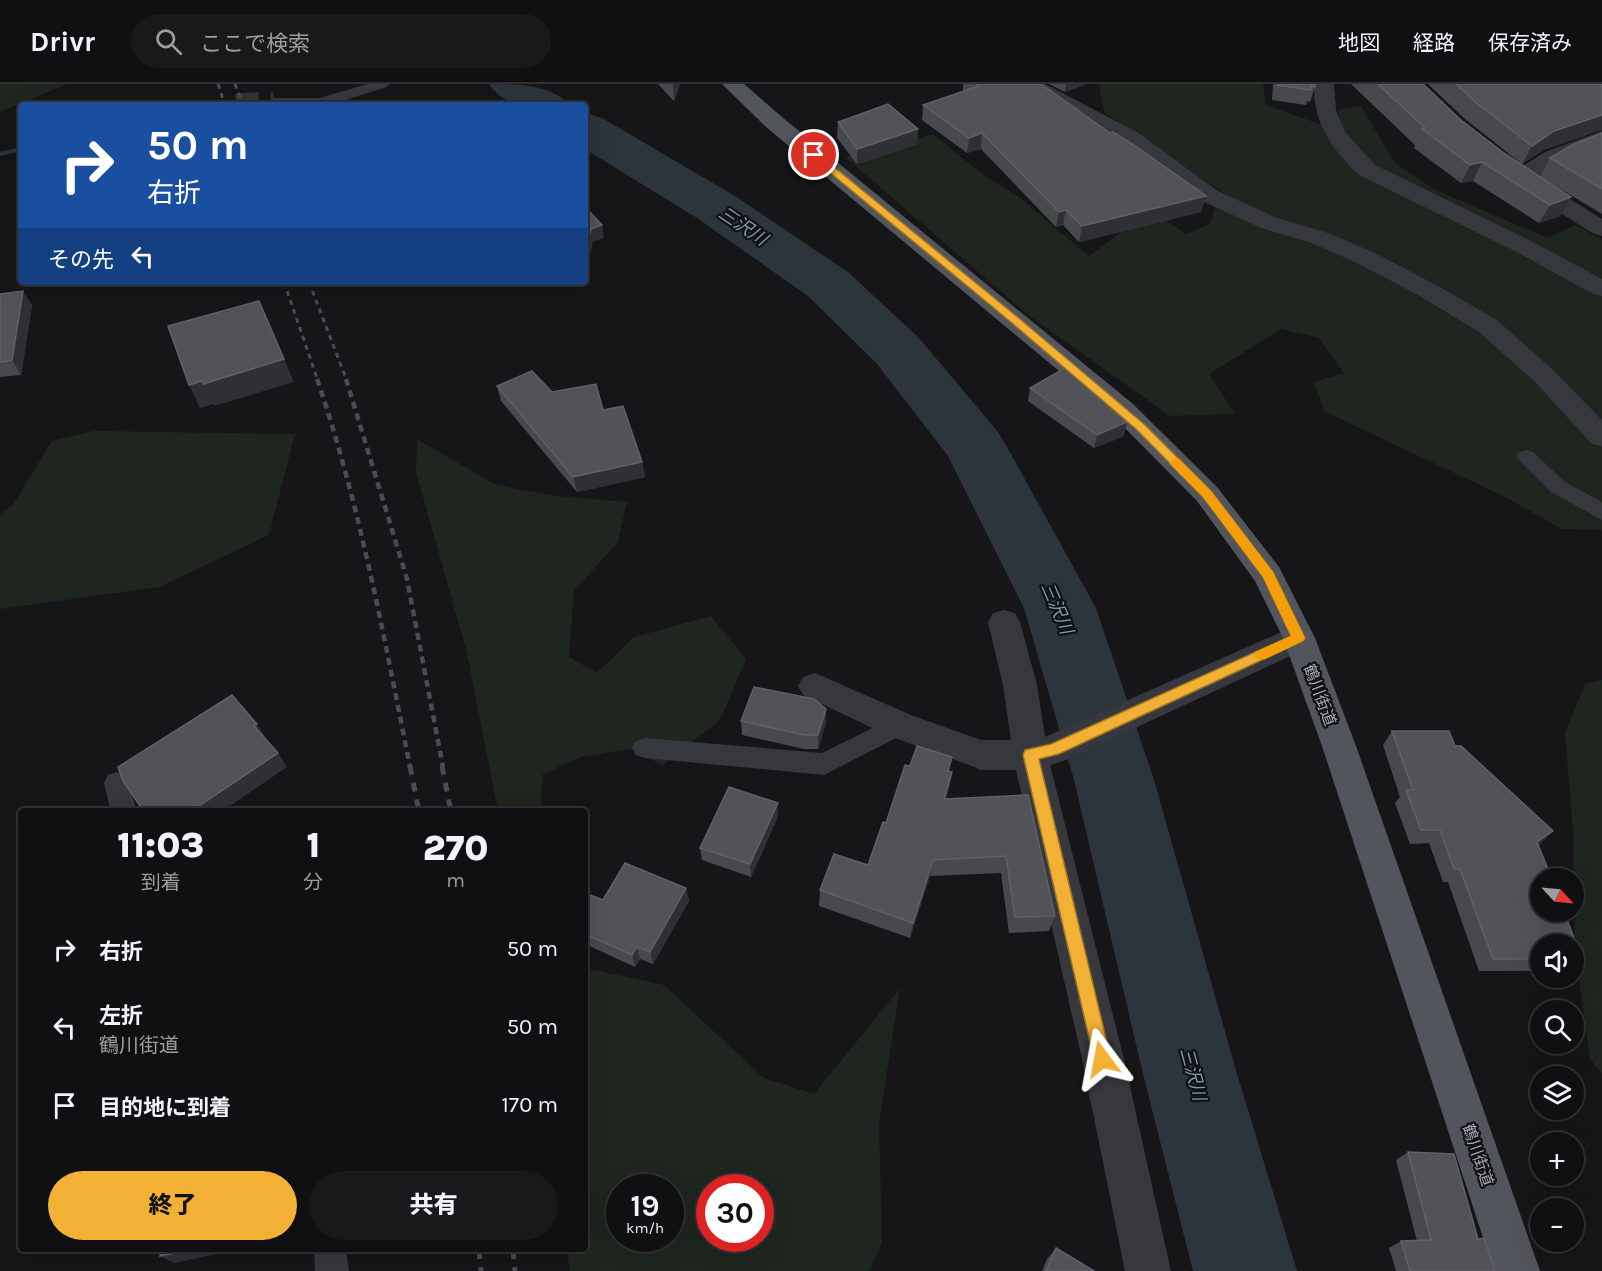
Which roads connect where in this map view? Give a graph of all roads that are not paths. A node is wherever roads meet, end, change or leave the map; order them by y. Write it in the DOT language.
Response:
graph roads {
  1 [pos="293,84"];
  2 [pos="382,84"];
  3 [pos="732,84"];
  4 [pos="1030,84"];
  5 [pos="1324,84"];
  6 [pos="300,102"];
  7 [pos="326,102"];
  8 [pos="1602,137"];
  9 [pos="1602,229"];
  10 [pos="1602,289"];
  11 [pos="1602,437"];
  12 [pos="1526,457"];
  13 [pos="1602,512"];
  14 [pos="1004,622"];
  15 [pos="1299,638"];
  16 [pos="815,686"];
  17 [pos="899,725"];
  18 [pos="645,748"];
  19 [pos="1042,752"];
  20 [pos="117,783"];
  21 [pos="123,808"];
  22 [pos="330,1252"];
  23 [pos="332,1271"];
  24 [pos="1148,1271"];
  25 [pos="1517,1271"];
  1 -- 6 [label="lane"];
  2 -- 7 [label="lane"];
  3 -- 15 [label="main road, 鶴川街道"];
  4 -- 11 [label="street"];
  5 -- 10 [label="street"];
  8 -- 9 [label="street"];
  12 -- 13 [label="lane"];
  14 -- 19 [label="street"];
  15 -- 19 [label="street"];
  15 -- 25 [label="main road, 鶴川街道"];
  16 -- 17 [label="street"];
  17 -- 18 [label="lane"];
  17 -- 19 [label="street"];
  19 -- 24 [label="street"];
  20 -- 21 [label="lane"];
  22 -- 23 [label="lane"];
}
